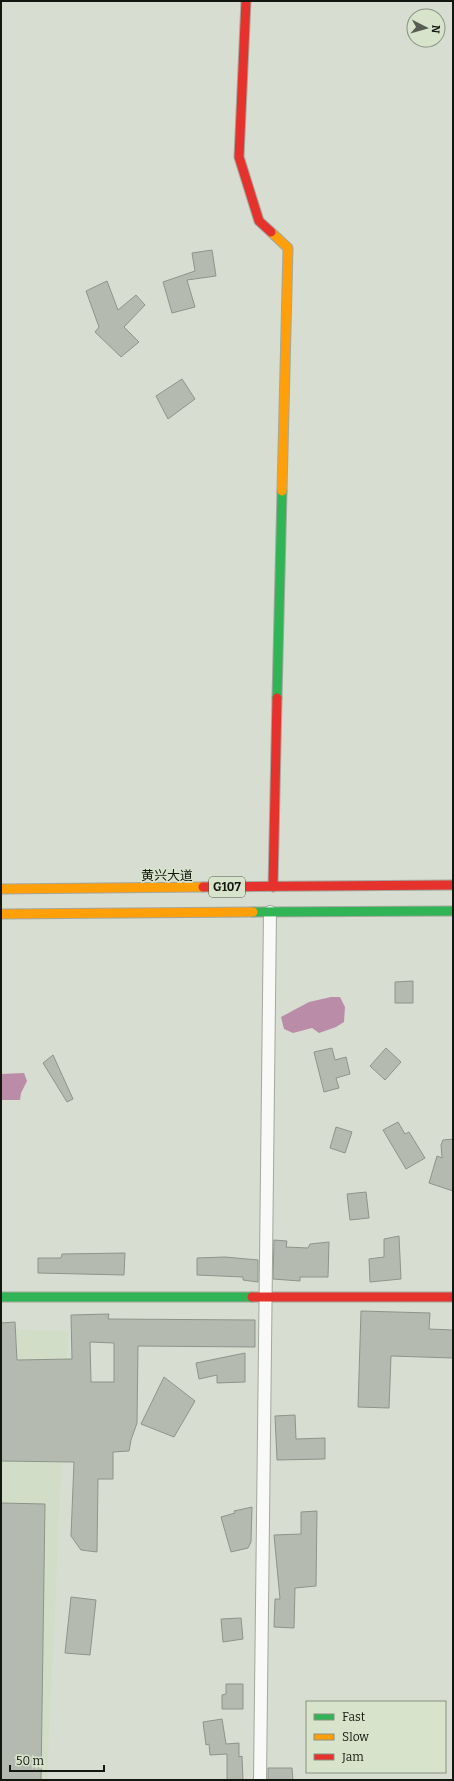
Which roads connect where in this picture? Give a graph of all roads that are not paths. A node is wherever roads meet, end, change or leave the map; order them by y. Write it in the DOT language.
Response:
graph roads {
  1 [pos="246,1"];
  2 [pos="453,885"];
  3 [pos="273,887"];
  4 [pos="1,889"];
  5 [pos="453,911"];
  6 [pos="270,912"];
  7 [pos="1,914"];
  8 [pos="1,1296"];
  9 [pos="265,1297"];
  10 [pos="453,1297"];
  11 [pos="260,1780"];
  1 -- 3 [label="main road"];
  2 -- 3 [label="main road, 黄兴大道 / G107"];
  3 -- 4 [label="main road, 黄兴大道 / G107"];
  5 -- 6 [label="main road, G107"];
  6 -- 7 [label="main road, G107"];
  6 -- 9 [label="street"];
  8 -- 9 [label="main road"];
  9 -- 10 [label="main road"];
  9 -- 11 [label="street"];
}
